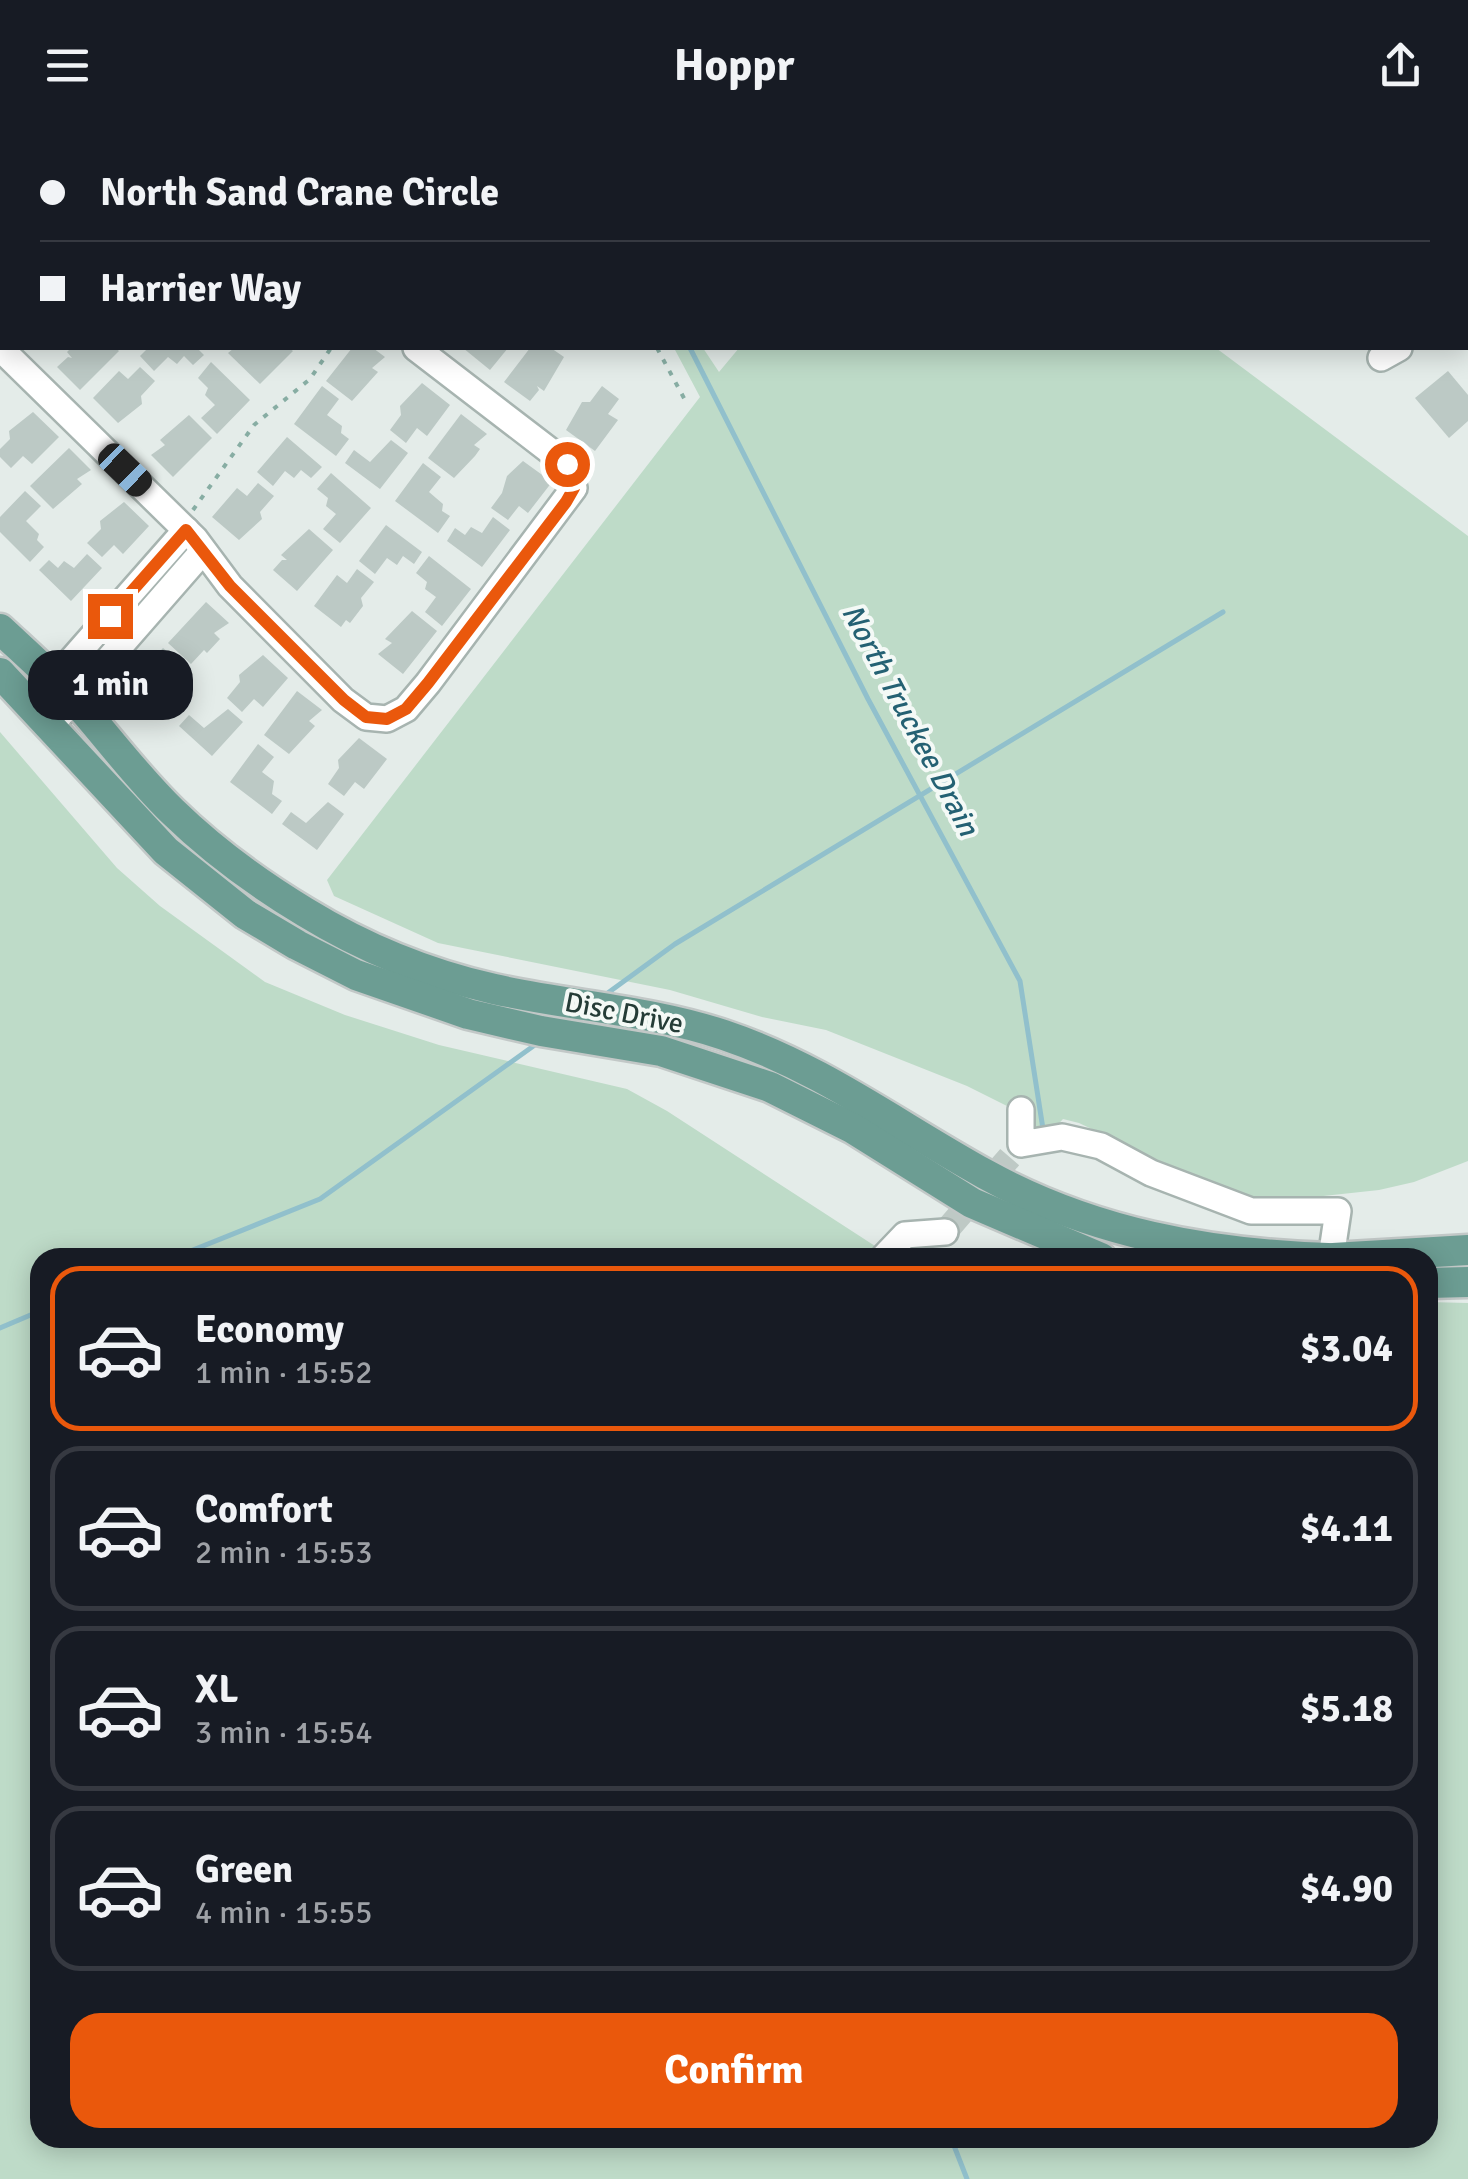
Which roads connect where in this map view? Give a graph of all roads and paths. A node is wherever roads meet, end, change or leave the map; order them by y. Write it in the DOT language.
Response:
graph roads {
  1 [pos="2,350"];
  2 [pos="330,350"];
  3 [pos="419,350"];
  4 [pos="657,350"];
  5 [pos="685,400"];
  6 [pos="183,528"];
  7 [pos="204,551"];
  8 [pos="132,592"];
  9 [pos="152,610"];
  10 [pos="0,629"];
  11 [pos="0,672"];
  12 [pos="64,690"];
  13 [pos="42,714"];
  14 [pos="1021,1110"];
  15 [pos="945,1232"];
  16 [pos="892,1248"];
  17 [pos="1078,1248"];
  18 [pos="1209,1248"];
  19 [pos="1333,1248"];
  20 [pos="1468,1250"];
  21 [pos="1438,1252"];
  22 [pos="1468,1282"];
  23 [pos="1438,1284"];
  1 -- 6 [label="street"];
  2 -- 6 [label="path"];
  3 -- 7 [label="street"];
  4 -- 5 [label="path"];
  6 -- 7 [label="street"];
  6 -- 8 [label="street"];
  7 -- 9 [label="street"];
  8 -- 9 [label="street"];
  8 -- 12 [label="street"];
  9 -- 12 [label="street"];
  10 -- 12 [label="main road, Disc Drive"];
  11 -- 13 [label="main road, Disc Drive"];
  12 -- 13 [label="street"];
  12 -- 18 [label="main road, Disc Drive"];
  13 -- 17 [label="main road, Disc Drive"];
  14 -- 19 [label="street"];
  15 -- 16 [label="street"];
  20 -- 21 [label="main road, Disc Drive"];
  22 -- 23 [label="main road"];
}
